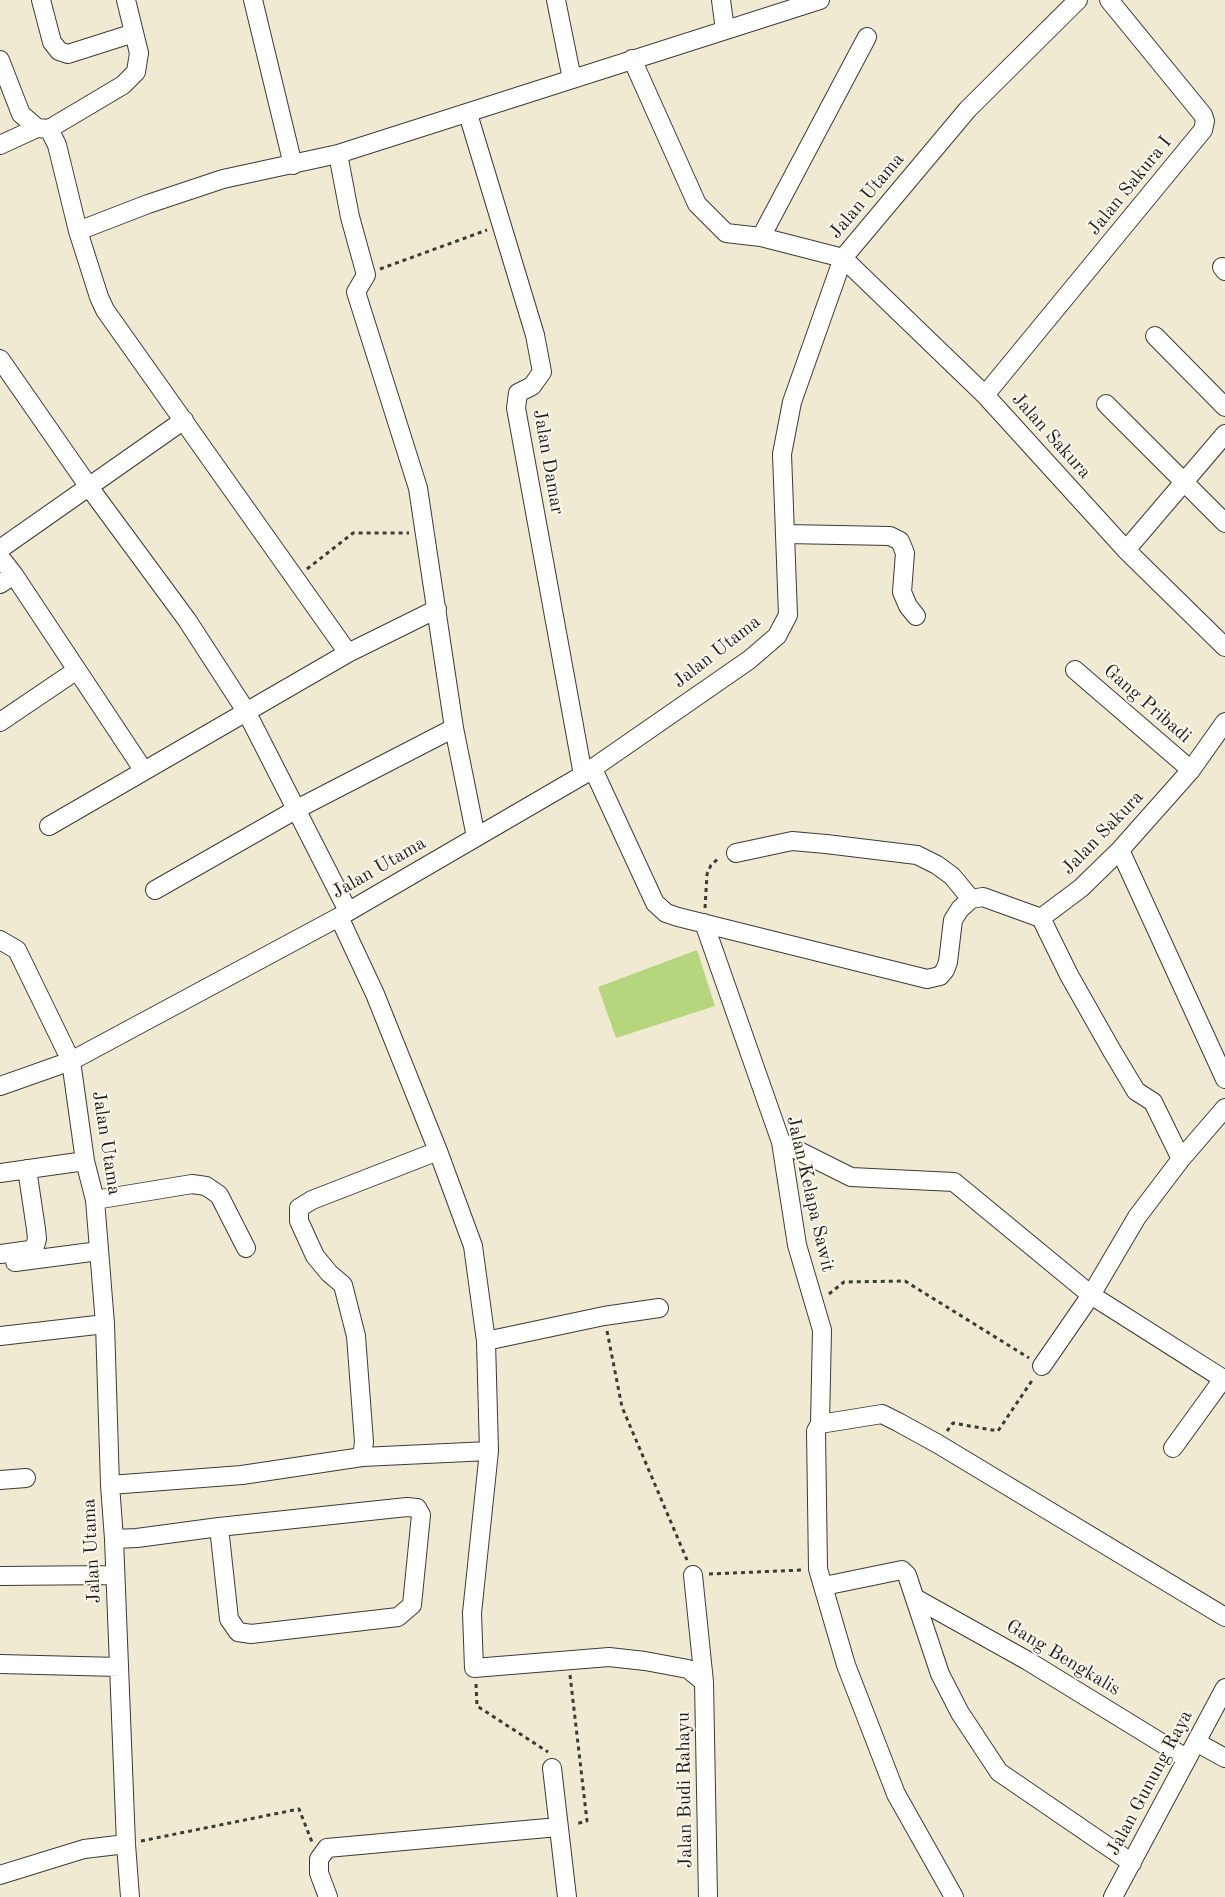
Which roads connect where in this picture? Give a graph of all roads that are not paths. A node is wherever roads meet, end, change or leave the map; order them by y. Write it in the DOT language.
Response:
graph roads {
  1 [pos="41,0"];
  2 [pos="126,0"];
  3 [pos="253,0"];
  4 [pos="556,0"];
  5 [pos="721,0"];
  6 [pos="820,0"];
  7 [pos="1078,0"];
  8 [pos="1109,0"];
  9 [pos="725,30"];
  10 [pos="134,33"];
  11 [pos="867,37"];
  12 [pos="632,59"];
  13 [pos="0,60"];
  14 [pos="572,79"];
  15 [pos="468,114"];
  16 [pos="43,128"];
  17 [pos="0,145"];
  18 [pos="338,154"];
  19 [pos="293,165"];
  20 [pos="78,230"];
  21 [pos="761,237"];
  22 [pos="843,258"];
  23 [pos="1155,336"];
  24 [pos="0,359"];
  25 [pos="985,394"];
  26 [pos="1106,404"];
  27 [pos="1225,407"];
  28 [pos="184,420"];
  29 [pos="1225,434"];
  30 [pos="1185,482"];
  31 [pos="89,487"];
  32 [pos="1225,523"];
  33 [pos="786,534"];
  34 [pos="0,549"];
  35 [pos="1126,550"];
  36 [pos="0,557"];
  37 [pos="7,579"];
  38 [pos="437,609"];
  39 [pos="916,616"];
  40 [pos="1225,647"];
  41 [pos="348,653"];
  42 [pos="77,670"];
  43 [pos="1075,670"];
  44 [pos="246,711"];
  45 [pos="0,722"];
  46 [pos="1225,722"];
  47 [pos="454,728"];
  48 [pos="1191,770"];
  49 [pos="144,771"];
  50 [pos="588,772"];
  51 [pos="297,809"];
  52 [pos="48,826"];
  53 [pos="476,837"];
  54 [pos="1120,850"];
  55 [pos="736,852"];
  56 [pos="154,890"];
  57 [pos="971,899"];
  58 [pos="344,914"];
  59 [pos="1041,918"];
  60 [pos="704,923"];
  61 [pos="0,940"];
  62 [pos="71,1061"];
  63 [pos="1225,1079"];
  64 [pos="0,1086"];
  65 [pos="1225,1108"];
  66 [pos="781,1142"];
  67 [pos="438,1151"];
  68 [pos="1181,1159"];
  69 [pos="85,1161"];
  70 [pos="27,1169"];
  71 [pos="0,1173"];
  72 [pos="95,1200"];
  73 [pos="246,1248"];
  74 [pos="99,1252"];
  75 [pos="0,1254"];
  76 [pos="0,1264"];
  77 [pos="1090,1296"];
  78 [pos="659,1308"];
  79 [pos="105,1324"];
  80 [pos="0,1336"];
  81 [pos="486,1341"];
  82 [pos="1042,1366"];
  83 [pos="1224,1380"];
  84 [pos="820,1424"];
  85 [pos="1172,1448"];
  86 [pos="489,1451"];
  87 [pos="362,1457"];
  88 [pos="26,1478"];
  89 [pos="0,1480"];
  90 [pos="110,1485"];
  91 [pos="219,1527"];
  92 [pos="114,1539"];
  93 [pos="693,1574"];
  94 [pos="114,1575"];
  95 [pos="0,1576"];
  96 [pos="821,1577"];
  97 [pos="915,1598"];
  98 [pos="1225,1617"];
  99 [pos="0,1664"];
  100 [pos="119,1667"];
  101 [pos="704,1682"];
  102 [pos="1225,1688"];
  103 [pos="1196,1742"];
  104 [pos="1186,1758"];
  105 [pos="1225,1758"];
  106 [pos="552,1768"];
  107 [pos="558,1827"];
  108 [pos="126,1844"];
  109 [pos="1132,1863"];
  110 [pos="0,1875"];
  111 [pos="130,1897"];
  112 [pos="328,1897"];
  113 [pos="567,1897"];
  114 [pos="708,1897"];
  115 [pos="954,1897"];
  116 [pos="1113,1897"];
  1 -- 10 [label="street"];
  2 -- 10 [label="street"];
  3 -- 19 [label="street"];
  4 -- 14 [label="street"];
  5 -- 9 [label="street"];
  6 -- 9 [label="street"];
  7 -- 22 [label="street, Jalan Utama"];
  8 -- 25 [label="street, Jalan Sakura I"];
  9 -- 12 [label="street"];
  10 -- 16 [label="street"];
  11 -- 21 [label="street"];
  12 -- 14 [label="street"];
  12 -- 21 [label="street"];
  13 -- 16 [label="street"];
  14 -- 15 [label="street"];
  15 -- 18 [label="street"];
  15 -- 50 [label="street, Jalan Damar"];
  16 -- 17 [label="street"];
  16 -- 20 [label="street"];
  18 -- 19 [label="street"];
  18 -- 38 [label="street"];
  19 -- 20 [label="street"];
  20 -- 28 [label="street"];
  21 -- 22 [label="street"];
  22 -- 25 [label="street, Jalan Sakura"];
  22 -- 33 [label="street, Jalan Utama"];
  23 -- 27 [label="street"];
  24 -- 31 [label="street"];
  25 -- 35 [label="street, Jalan Sakura"];
  26 -- 30 [label="street"];
  28 -- 31 [label="street"];
  28 -- 41 [label="street"];
  29 -- 30 [label="street"];
  30 -- 32 [label="street"];
  30 -- 35 [label="street"];
  31 -- 34 [label="street"];
  31 -- 44 [label="street"];
  33 -- 39 [label="street"];
  33 -- 50 [label="street, Jalan Utama"];
  35 -- 40 [label="street, Jalan Sakura"];
  36 -- 37 [label="street"];
  37 -- 42 [label="street"];
  38 -- 41 [label="street"];
  38 -- 47 [label="street"];
  41 -- 44 [label="street"];
  42 -- 45 [label="street"];
  42 -- 49 [label="street"];
  43 -- 48 [label="street, Gang Pribadi"];
  44 -- 49 [label="street"];
  44 -- 51 [label="street"];
  46 -- 48 [label="street, Jalan Sakura"];
  47 -- 51 [label="street"];
  47 -- 53 [label="street"];
  48 -- 54 [label="street, Jalan Sakura"];
  49 -- 52 [label="street"];
  50 -- 53 [label="street, Jalan Utama"];
  50 -- 60 [label="street"];
  51 -- 56 [label="street"];
  51 -- 58 [label="street"];
  53 -- 58 [label="street, Jalan Utama"];
  54 -- 59 [label="street, Jalan Sakura"];
  54 -- 63 [label="street"];
  55 -- 57 [label="street"];
  57 -- 59 [label="street"];
  57 -- 60 [label="street"];
  58 -- 62 [label="street, Jalan Utama"];
  58 -- 67 [label="street"];
  59 -- 68 [label="street"];
  60 -- 66 [label="street, Jalan Kelapa Sawit"];
  61 -- 62 [label="street"];
  62 -- 64 [label="street"];
  62 -- 69 [label="street, Jalan Utama"];
  65 -- 68 [label="street"];
  66 -- 77 [label="street"];
  66 -- 84 [label="street, Jalan Kelapa Sawit"];
  67 -- 81 [label="street"];
  67 -- 87 [label="street"];
  68 -- 77 [label="street"];
  69 -- 70 [label="street"];
  69 -- 72 [label="street, Jalan Utama"];
  70 -- 71 [label="street"];
  70 -- 75 [label="street"];
  72 -- 73 [label="street"];
  72 -- 74 [label="street, Jalan Utama"];
  74 -- 76 [label="street"];
  74 -- 79 [label="street, Jalan Utama"];
  77 -- 82 [label="street"];
  77 -- 83 [label="street"];
  78 -- 81 [label="street"];
  79 -- 80 [label="street"];
  79 -- 90 [label="street, Jalan Utama"];
  81 -- 86 [label="street"];
  83 -- 85 [label="street"];
  84 -- 96 [label="street, Jalan Kelapa Sawit"];
  84 -- 98 [label="street"];
  86 -- 87 [label="street"];
  86 -- 101 [label="street"];
  87 -- 90 [label="street"];
  88 -- 89 [label="street"];
  90 -- 92 [label="street, Jalan Utama"];
  91 -- 91 [label="street"];
  91 -- 92 [label="street"];
  92 -- 94 [label="street, Jalan Utama"];
  93 -- 101 [label="street, Jalan Budi Rahayu"];
  94 -- 95 [label="street"];
  94 -- 100 [label="street, Jalan Utama"];
  96 -- 97 [label="street"];
  96 -- 115 [label="street, Jalan Kelapa Sawit"];
  97 -- 104 [label="street, Gang Bengkalis"];
  97 -- 109 [label="street"];
  99 -- 100 [label="street"];
  100 -- 108 [label="street, Jalan Utama"];
  101 -- 114 [label="street, Jalan Budi Rahayu"];
  102 -- 103 [label="street, Jalan Gunung Raya"];
  103 -- 104 [label="street, Jalan Gunung Raya"];
  103 -- 105 [label="street"];
  104 -- 109 [label="street, Jalan Gunung Raya"];
  106 -- 107 [label="street"];
  107 -- 112 [label="street"];
  107 -- 113 [label="street"];
  108 -- 110 [label="street"];
  108 -- 111 [label="street, Jalan Utama"];
  109 -- 116 [label="street, Jalan Gunung Raya"];
}
